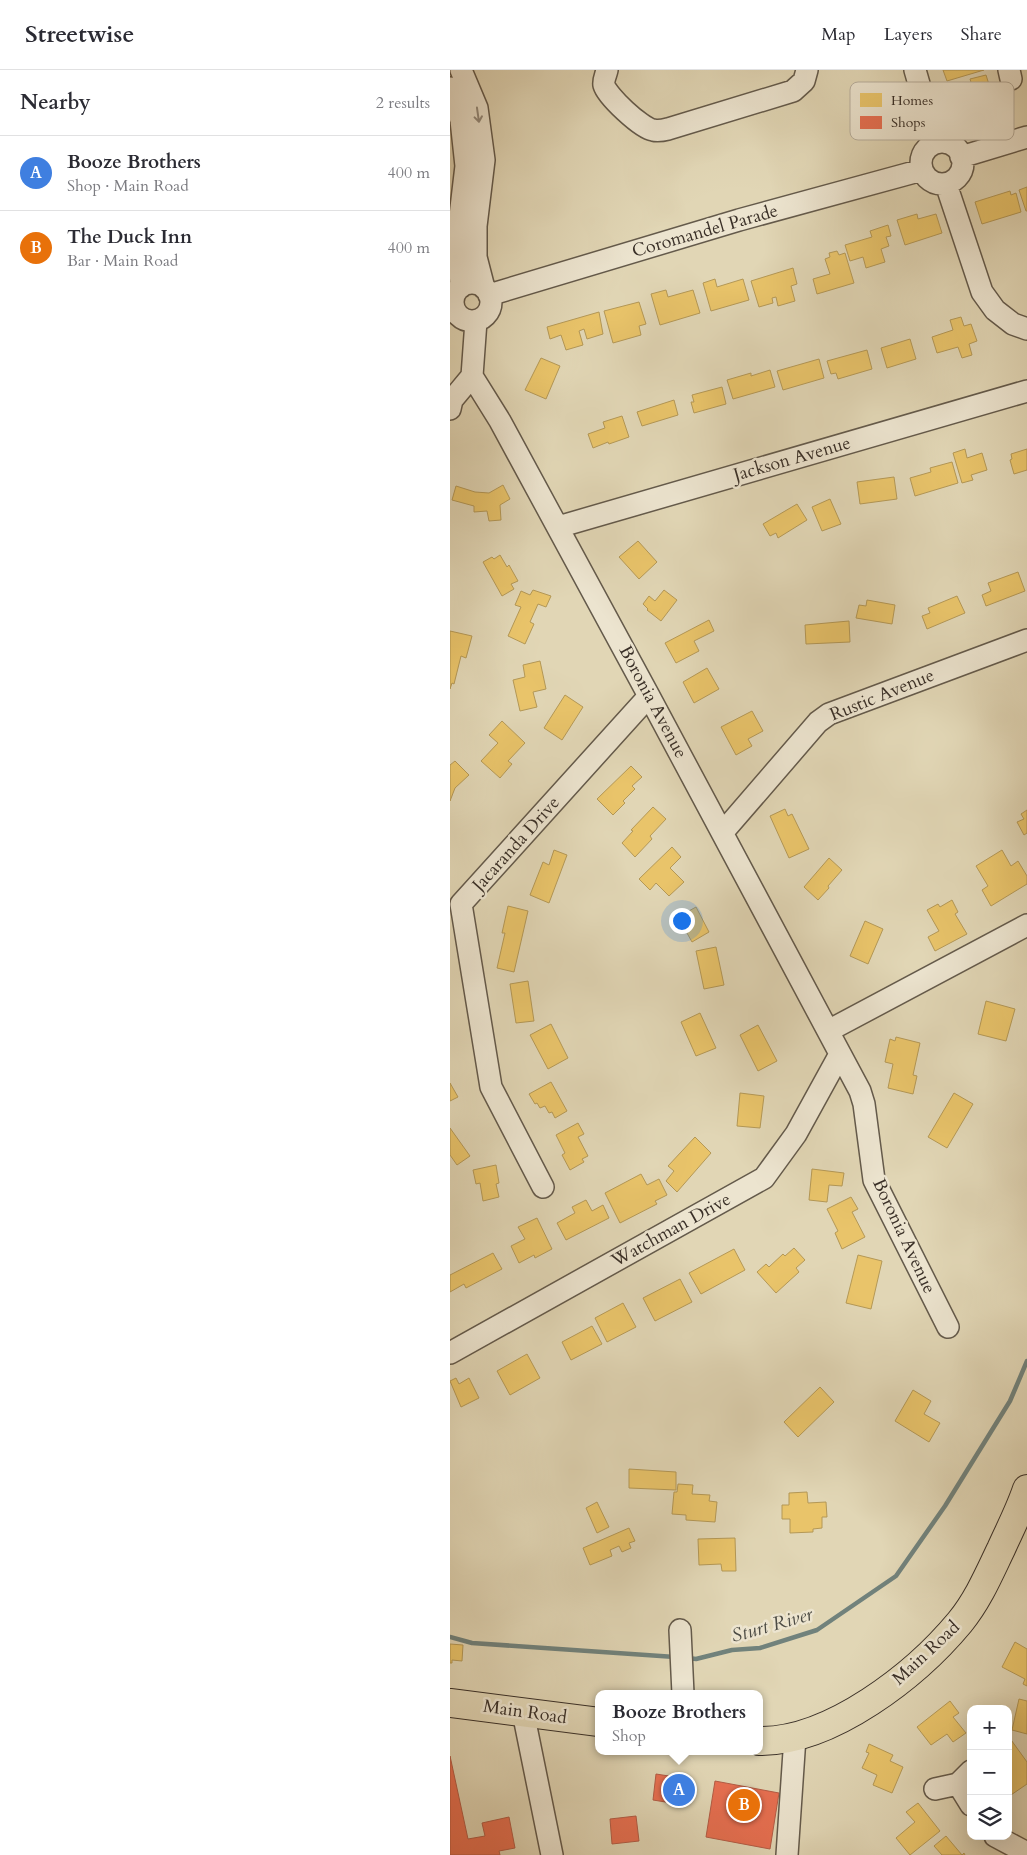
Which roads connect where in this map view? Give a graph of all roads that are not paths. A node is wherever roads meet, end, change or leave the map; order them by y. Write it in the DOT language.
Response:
graph roads {
  1 [pos="461,70"];
  2 [pos="608,70"];
  3 [pos="807,70"];
  4 [pos="450,88"];
  5 [pos="1027,137"];
  6 [pos="935,140"];
  7 [pos="936,143"];
  8 [pos="961,157"];
  9 [pos="922,170"];
  10 [pos="946,184"];
  11 [pos="462,287"];
  12 [pos="487,291"];
  13 [pos="452,310"];
  14 [pos="476,321"];
  15 [pos="1027,329"];
  16 [pos="472,376"];
  17 [pos="1027,392"];
  18 [pos="450,409"];
  19 [pos="558,527"];
  20 [pos="1027,640"];
  21 [pos="649,696"];
  22 [pos="723,832"];
  23 [pos="1027,924"];
  24 [pos="458,930"];
  25 [pos="828,1031"];
  26 [pos="840,1054"];
  27 [pos="543,1187"];
  28 [pos="948,1327"];
  29 [pos="450,1353"];
  30 [pos="1027,1490"];
  31 [pos="681,1640"];
  32 [pos="683,1684"];
  33 [pos="450,1703"];
  34 [pos="523,1712"];
  35 [pos="595,1721"];
  36 [pos="795,1737"];
  37 [pos="763,1741"];
  38 [pos="965,1777"];
  39 [pos="935,1789"];
  40 [pos="969,1795"];
  41 [pos="1003,1840"];
  42 [pos="1027,1853"];
  43 [pos="552,1855"];
  44 [pos="787,1855"];
  1 -- 12 [label="street, one-way"];
  2 -- 3 [label="street"];
  4 -- 11 [label="street"];
  5 -- 8 [label="street"];
  6 -- 7 [label="street"];
  7 -- 8 [label="street"];
  7 -- 9 [label="street"];
  8 -- 10 [label="street"];
  9 -- 10 [label="street"];
  9 -- 12 [label="street, Coromandel Parade"];
  10 -- 15 [label="street"];
  11 -- 12 [label="street"];
  11 -- 13 [label="street"];
  12 -- 14 [label="street"];
  13 -- 14 [label="street"];
  14 -- 16 [label="street"];
  16 -- 18 [label="street"];
  16 -- 19 [label="street, Boronia Avenue"];
  17 -- 19 [label="street, Jackson Avenue"];
  19 -- 21 [label="street, Boronia Avenue"];
  20 -- 22 [label="street, Rustic Avenue"];
  21 -- 22 [label="street, Boronia Avenue"];
  21 -- 24 [label="street, Jacaranda Drive"];
  22 -- 25 [label="street, Boronia Avenue"];
  23 -- 25 [label="street"];
  24 -- 27 [label="street, Jacaranda Drive"];
  25 -- 26 [label="street, Boronia Avenue"];
  26 -- 28 [label="street, Boronia Avenue"];
  26 -- 29 [label="street, Watchman Drive"];
  30 -- 36 [label="main road, Main Road"];
  31 -- 32 [label="street"];
  33 -- 34 [label="main road, Main Road"];
  34 -- 35 [label="main road, Main Road"];
  34 -- 43 [label="street"];
  36 -- 37 [label="main road, Main Road"];
  36 -- 44 [label="street"];
  38 -- 39 [label="street"];
  38 -- 40 [label="street"];
  41 -- 42 [label="street"];
}
